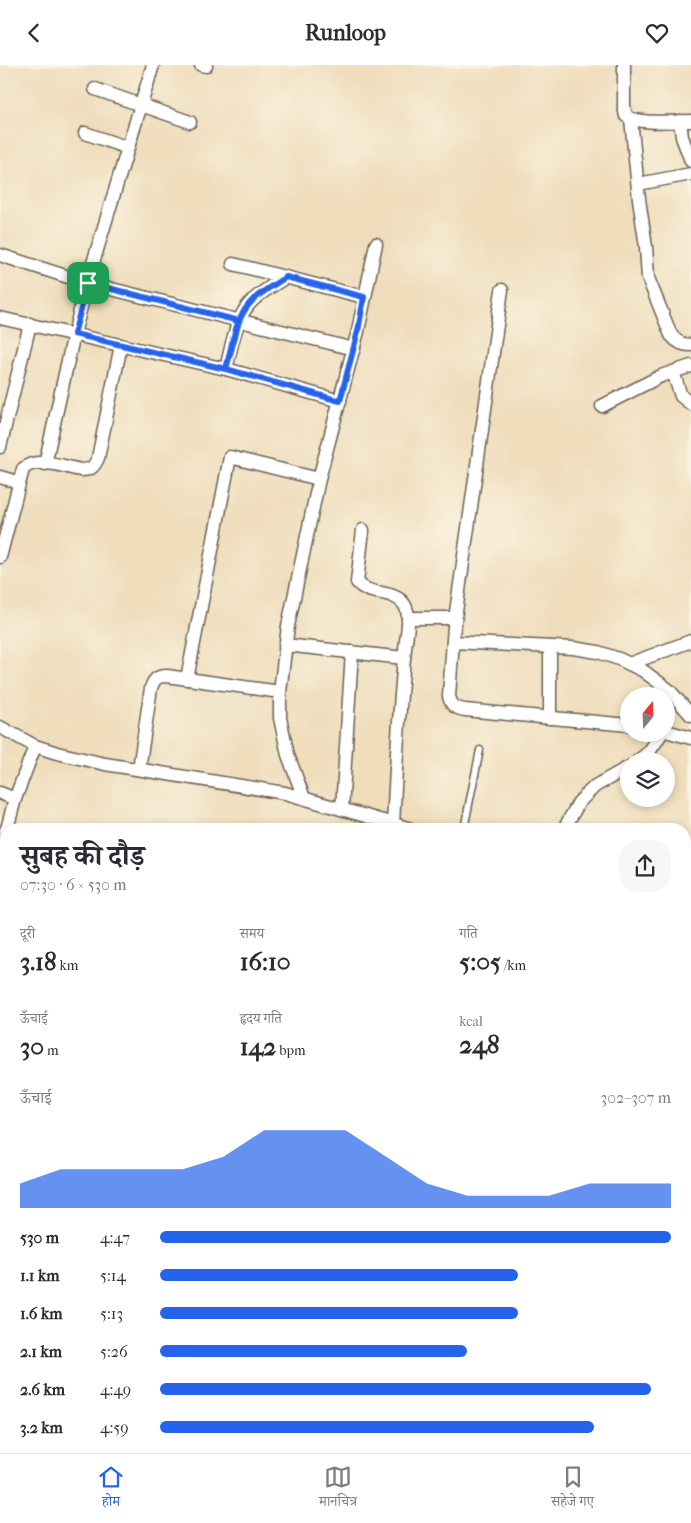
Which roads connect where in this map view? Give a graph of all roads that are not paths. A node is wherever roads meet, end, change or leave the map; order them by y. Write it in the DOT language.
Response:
graph roads {
  1 [pos="153,65"];
  2 [pos="624,65"];
  3 [pos="94,89"];
  4 [pos="141,104"];
  5 [pos="631,119"];
  6 [pos="190,121"];
  7 [pos="685,121"];
  8 [pos="85,133"];
  9 [pos="128,148"];
  10 [pos="691,161"];
  11 [pos="691,175"];
  12 [pos="638,184"];
  13 [pos="376,244"];
  14 [pos="0,255"];
  15 [pos="233,265"];
  16 [pos="286,277"];
  17 [pos="88,283"];
  18 [pos="502,290"];
  19 [pos="364,297"];
  20 [pos="0,318"];
  21 [pos="239,321"];
  22 [pos="30,325"];
  23 [pos="74,334"];
  24 [pos="121,345"];
  25 [pos="691,345"];
  26 [pos="354,349"];
  27 [pos="691,367"];
  28 [pos="226,369"];
  29 [pos="672,372"];
  30 [pos="340,401"];
  31 [pos="691,404"];
  32 [pos="602,406"];
  33 [pos="0,447"];
  34 [pos="45,464"];
  35 [pos="0,477"];
  36 [pos="319,479"];
  37 [pos="18,482"];
  38 [pos="363,530"];
  39 [pos="0,557"];
  40 [pos="408,618"];
  41 [pos="456,618"];
  42 [pos="691,641"];
  43 [pos="453,643"];
  44 [pos="285,645"];
  45 [pos="550,647"];
  46 [pos="352,652"];
  47 [pos="404,658"];
  48 [pos="629,664"];
  49 [pos="187,679"];
  50 [pos="280,693"];
  51 [pos="691,715"];
  52 [pos="550,718"];
  53 [pos="620,724"];
  54 [pos="0,727"];
  55 [pos="675,734"];
  56 [pos="691,738"];
  57 [pos="36,746"];
  58 [pos="480,750"];
  59 [pos="139,769"];
  60 [pos="620,772"];
  61 [pos="0,793"];
  62 [pos="304,798"];
  63 [pos="14,799"];
  64 [pos="342,809"];
  65 [pos="8,823"];
  66 [pos="387,823"];
  67 [pos="393,823"];
  68 [pos="465,823"];
  69 [pos="567,823"];
  1 -- 4 [label="street"];
  2 -- 5 [label="street"];
  3 -- 4 [label="street"];
  4 -- 6 [label="street"];
  4 -- 9 [label="street"];
  5 -- 7 [label="street"];
  5 -- 12 [label="street"];
  7 -- 10 [label="street"];
  8 -- 9 [label="street"];
  9 -- 17 [label="street"];
  11 -- 12 [label="street"];
  12 -- 25 [label="street"];
  13 -- 19 [label="street"];
  14 -- 17 [label="street"];
  15 -- 16 [label="street"];
  16 -- 19 [label="street"];
  16 -- 21 [label="street"];
  17 -- 21 [label="street"];
  17 -- 23 [label="street"];
  18 -- 41 [label="street"];
  19 -- 26 [label="street"];
  20 -- 22 [label="street"];
  21 -- 26 [label="street"];
  21 -- 28 [label="street"];
  22 -- 23 [label="street"];
  22 -- 33 [label="street"];
  23 -- 24 [label="street"];
  23 -- 34 [label="street"];
  24 -- 28 [label="street"];
  24 -- 34 [label="street"];
  26 -- 30 [label="street"];
  27 -- 29 [label="street"];
  28 -- 30 [label="street"];
  29 -- 31 [label="street"];
  29 -- 32 [label="street"];
  30 -- 36 [label="street"];
  34 -- 37 [label="street"];
  35 -- 37 [label="street"];
  36 -- 44 [label="street"];
  36 -- 49 [label="street"];
  37 -- 39 [label="street"];
  38 -- 40 [label="street"];
  40 -- 41 [label="street"];
  40 -- 47 [label="street"];
  41 -- 43 [label="street"];
  42 -- 48 [label="street"];
  43 -- 45 [label="street"];
  43 -- 52 [label="street"];
  44 -- 46 [label="street"];
  44 -- 50 [label="street"];
  45 -- 48 [label="street"];
  45 -- 52 [label="street"];
  46 -- 47 [label="street"];
  46 -- 64 [label="street"];
  47 -- 67 [label="street"];
  48 -- 51 [label="street"];
  49 -- 50 [label="street"];
  49 -- 59 [label="street"];
  50 -- 62 [label="street"];
  52 -- 53 [label="street"];
  54 -- 57 [label="street"];
  55 -- 56 [label="street"];
  57 -- 59 [label="street"];
  57 -- 63 [label="street"];
  58 -- 68 [label="lane"];
  59 -- 62 [label="street"];
  60 -- 69 [label="street"];
  61 -- 63 [label="street"];
  62 -- 64 [label="street"];
  63 -- 65 [label="street"];
  64 -- 66 [label="street"];
}
